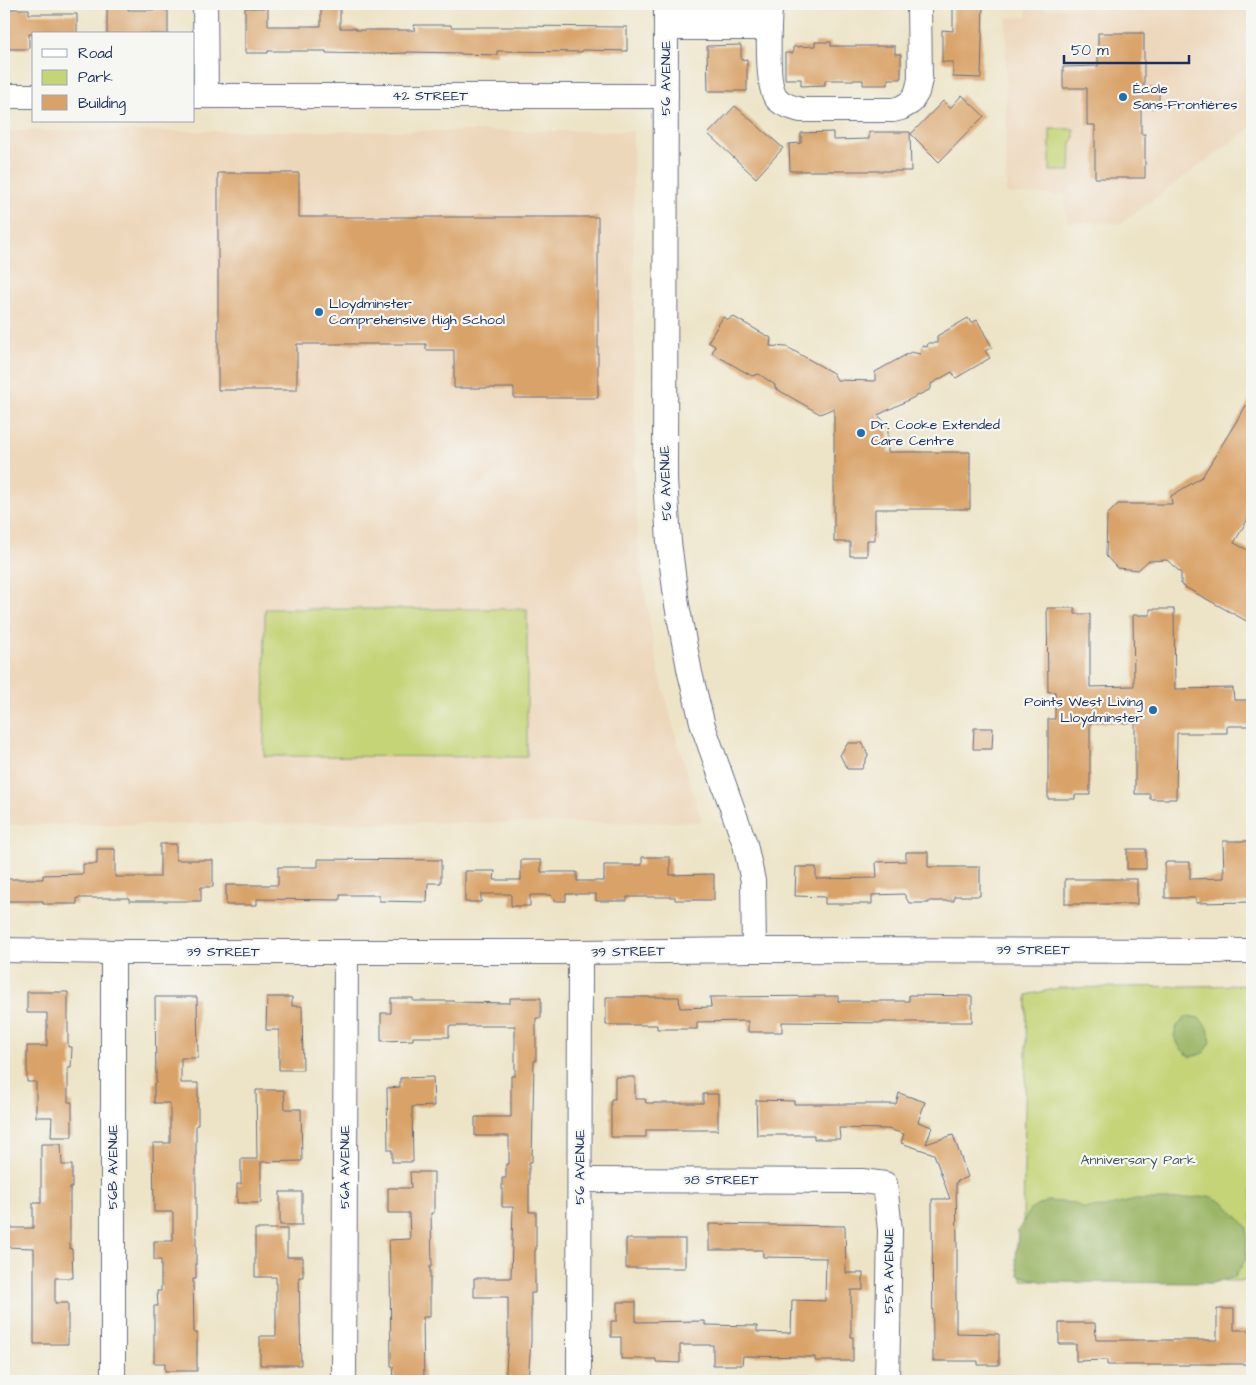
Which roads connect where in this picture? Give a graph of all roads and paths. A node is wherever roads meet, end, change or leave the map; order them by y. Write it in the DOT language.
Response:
graph roads {
  1 [pos="205,4"];
  2 [pos="919,4"];
  3 [pos="666,14"];
  4 [pos="770,14"];
  5 [pos="4,96"];
  6 [pos="32,96"];
  7 [pos="200,96"];
  8 [pos="666,96"];
  9 [pos="4,950"];
  10 [pos="754,950"];
  11 [pos="1252,951"];
  12 [pos="113,952"];
  13 [pos="346,952"];
  14 [pos="580,952"];
  15 [pos="580,1180"];
  16 [pos="862,1181"];
  17 [pos="114,1381"];
  18 [pos="344,1381"];
  19 [pos="579,1381"];
  20 [pos="887,1381"];
  1 -- 7 [label="street"];
  2 -- 4 [label="street"];
  3 -- 4 [label="street"];
  3 -- 8 [label="street, 56 AVENUE"];
  5 -- 6 [label="street"];
  7 -- 8 [label="street, 42 STREET"];
  8 -- 10 [label="street, 56 AVENUE"];
  9 -- 12 [label="street, 39 STREET"];
  10 -- 11 [label="street, 39 STREET"];
  10 -- 14 [label="street, 39 STREET"];
  12 -- 13 [label="street, 39 STREET"];
  12 -- 17 [label="street, 56B AVENUE"];
  13 -- 14 [label="street, 39 STREET"];
  13 -- 18 [label="street, 56A AVENUE"];
  14 -- 15 [label="street, 56 AVENUE"];
  15 -- 16 [label="street, 38 STREET"];
  15 -- 19 [label="street, 56 AVENUE"];
  16 -- 20 [label="street, 55A AVENUE"];
}
